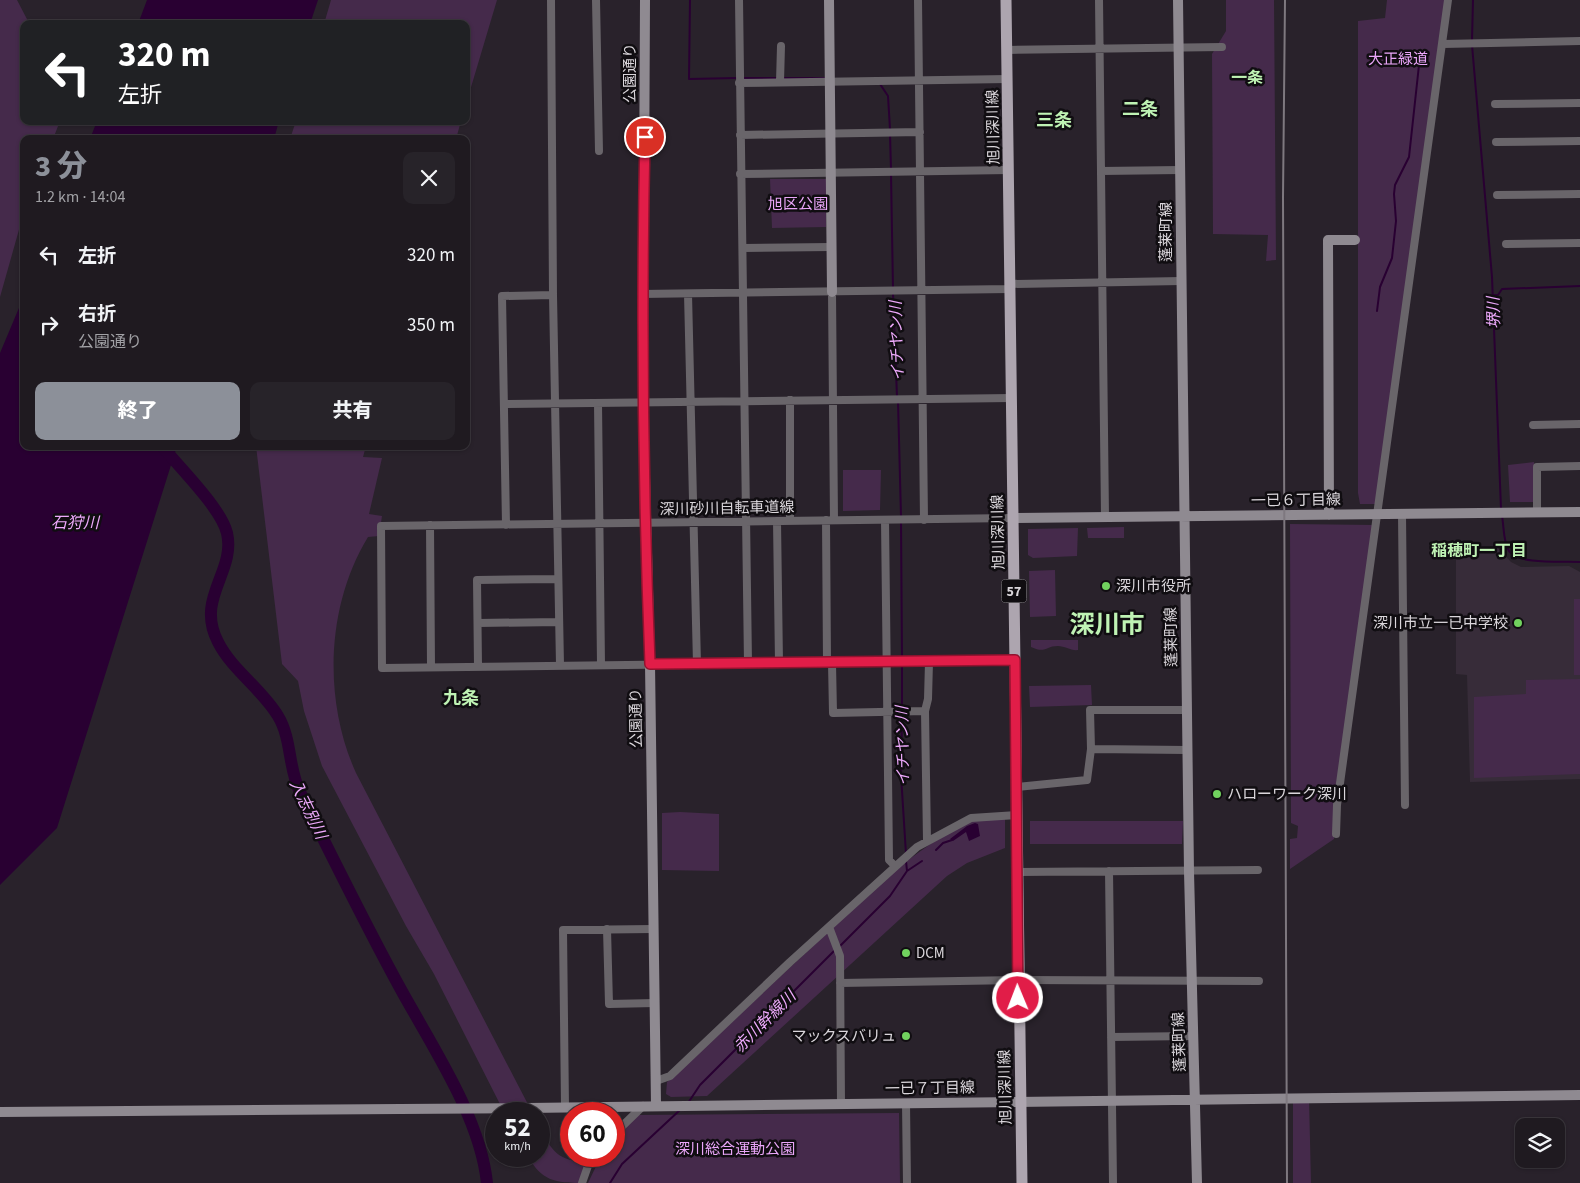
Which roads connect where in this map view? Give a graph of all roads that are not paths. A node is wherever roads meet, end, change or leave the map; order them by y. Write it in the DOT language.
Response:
graph roads {
  1 [pos="551,0"];
  2 [pos="596,0"];
  3 [pos="645,0"];
  4 [pos="739,0"];
  5 [pos="828,0"];
  6 [pos="918,0"];
  7 [pos="1006,0"];
  8 [pos="1099,0"];
  9 [pos="1178,0"];
  10 [pos="1448,0"];
  11 [pos="1580,41"];
  12 [pos="1443,44"];
  13 [pos="781,46"];
  14 [pos="1178,47"];
  15 [pos="1222,47"];
  16 [pos="1099,48"];
  17 [pos="1007,50"];
  18 [pos="1008,79"];
  19 [pos="919,80"];
  20 [pos="780,82"];
  21 [pos="830,82"];
  22 [pos="739,83"];
  23 [pos="1580,103"];
  24 [pos="1495,104"];
  25 [pos="920,132"];
  26 [pos="830,134"];
  27 [pos="740,135"];
  28 [pos="1580,141"];
  29 [pos="1496,142"];
  30 [pos="598,151"];
  31 [pos="1009,170"];
  32 [pos="1180,170"];
  33 [pos="920,172"];
  34 [pos="1101,172"];
  35 [pos="830,173"];
  36 [pos="740,174"];
  37 [pos="1580,194"];
  38 [pos="1497,195"];
  39 [pos="1356,240"];
  40 [pos="1580,243"];
  41 [pos="1506,244"];
  42 [pos="831,247"];
  43 [pos="743,248"];
  44 [pos="1181,281"];
  45 [pos="1102,283"];
  46 [pos="1010,286"];
  47 [pos="922,291"];
  48 [pos="832,292"];
  49 [pos="743,293"];
  50 [pos="642,294"];
  51 [pos="688,294"];
  52 [pos="553,295"];
  53 [pos="1012,398"];
  54 [pos="834,399"];
  55 [pos="922,399"];
  56 [pos="745,400"];
  57 [pos="790,400"];
  58 [pos="690,401"];
  59 [pos="642,402"];
  60 [pos="555,403"];
  61 [pos="598,403"];
  62 [pos="504,404"];
  63 [pos="1580,424"];
  64 [pos="1533,425"];
  65 [pos="1580,466"];
  66 [pos="1537,512"];
  67 [pos="1580,512"];
  68 [pos="1402,514"];
  69 [pos="1329,515"];
  70 [pos="1378,515"];
  71 [pos="1184,516"];
  72 [pos="1105,517"];
  73 [pos="1013,518"];
  74 [pos="790,520"];
  75 [pos="830,520"];
  76 [pos="885,520"];
  77 [pos="924,520"];
  78 [pos="747,521"];
  79 [pos="777,521"];
  80 [pos="693,522"];
  81 [pos="600,523"];
  82 [pos="645,523"];
  83 [pos="557,524"];
  84 [pos="430,525"];
  85 [pos="506,525"];
  86 [pos="558,579"];
  87 [pos="559,622"];
  88 [pos="478,623"];
  89 [pos="1015,660"];
  90 [pos="929,662"];
  91 [pos="748,663"];
  92 [pos="779,663"];
  93 [pos="830,663"];
  94 [pos="887,663"];
  95 [pos="650,664"];
  96 [pos="696,664"];
  97 [pos="560,665"];
  98 [pos="601,665"];
  99 [pos="478,666"];
  100 [pos="432,667"];
  101 [pos="1187,710"];
  102 [pos="925,711"];
  103 [pos="889,712"];
  104 [pos="1091,749"];
  105 [pos="1187,750"];
  106 [pos="1017,787"];
  107 [pos="1405,805"];
  108 [pos="1017,815"];
  109 [pos="1336,834"];
  110 [pos="927,842"];
  111 [pos="894,865"];
  112 [pos="1258,870"];
  113 [pos="1109,871"];
  114 [pos="1018,872"];
  115 [pos="1189,872"];
  116 [pos="829,927"];
  117 [pos="653,928"];
  118 [pos="607,929"];
  119 [pos="1191,979"];
  120 [pos="1018,980"];
  121 [pos="1110,980"];
  122 [pos="1260,981"];
  123 [pos="840,983"];
  124 [pos="655,1003"];
  125 [pos="1193,1036"];
  126 [pos="1111,1037"];
  127 [pos="656,1081"];
  128 [pos="1580,1095"];
  129 [pos="1196,1100"];
  130 [pos="1020,1101"];
  131 [pos="1112,1101"];
  132 [pos="565,1102"];
  133 [pos="906,1103"];
  134 [pos="841,1104"];
  135 [pos="656,1105"];
  136 [pos="625,1106"];
  137 [pos="643,1106"];
  138 [pos="560,1108"];
  139 [pos="0,1112"];
  140 [pos="625,1123"];
  141 [pos="588,1167"];
  142 [pos="582,1183"];
  143 [pos="907,1183"];
  144 [pos="1022,1183"];
  145 [pos="1113,1183"];
  146 [pos="1197,1183"];
  1 -- 52 [label="street"];
  2 -- 30 [label="street"];
  3 -- 50 [label="street, 公園通り"];
  4 -- 22 [label="street"];
  5 -- 21 [label="street"];
  6 -- 19 [label="street"];
  7 -- 17 [label="main road, 旭川深川線 / 57"];
  8 -- 16 [label="street"];
  9 -- 14 [label="street, 蓬莱町線"];
  10 -- 12 [label="street"];
  11 -- 12 [label="street"];
  12 -- 70 [label="street"];
  13 -- 20 [label="street"];
  14 -- 15 [label="street"];
  14 -- 16 [label="street"];
  14 -- 32 [label="street, 蓬莱町線"];
  16 -- 17 [label="street"];
  16 -- 34 [label="street"];
  17 -- 18 [label="main road, 旭川深川線 / 57"];
  18 -- 19 [label="street"];
  18 -- 31 [label="main road, 旭川深川線 / 57"];
  19 -- 21 [label="street"];
  19 -- 25 [label="street"];
  20 -- 21 [label="street"];
  20 -- 22 [label="street"];
  21 -- 26 [label="street"];
  22 -- 27 [label="street"];
  23 -- 24 [label="street"];
  25 -- 26 [label="street"];
  25 -- 33 [label="street"];
  26 -- 27 [label="street"];
  26 -- 35 [label="street"];
  27 -- 36 [label="street"];
  28 -- 29 [label="street"];
  31 -- 33 [label="street"];
  31 -- 46 [label="main road, 旭川深川線 / 57"];
  32 -- 34 [label="street"];
  32 -- 44 [label="street, 蓬莱町線"];
  33 -- 35 [label="street"];
  33 -- 47 [label="street"];
  34 -- 45 [label="street"];
  35 -- 36 [label="street"];
  35 -- 42 [label="street"];
  36 -- 43 [label="street"];
  37 -- 38 [label="street"];
  39 -- 69 [label="street"];
  40 -- 41 [label="street"];
  42 -- 43 [label="street"];
  42 -- 48 [label="street"];
  43 -- 49 [label="street"];
  44 -- 45 [label="street"];
  44 -- 71 [label="street, 蓬莱町線"];
  45 -- 46 [label="street"];
  45 -- 72 [label="street"];
  46 -- 47 [label="street"];
  46 -- 53 [label="main road, 旭川深川線 / 57"];
  47 -- 48 [label="street"];
  47 -- 55 [label="street"];
  48 -- 49 [label="street"];
  48 -- 54 [label="street"];
  49 -- 51 [label="street"];
  49 -- 56 [label="street"];
  50 -- 51 [label="street"];
  50 -- 59 [label="street, 公園通り"];
  51 -- 58 [label="street"];
  52 -- 60 [label="street"];
  52 -- 62 [label="street"];
  53 -- 55 [label="street"];
  53 -- 73 [label="main road, 旭川深川線 / 57"];
  54 -- 55 [label="street"];
  54 -- 57 [label="street"];
  54 -- 75 [label="street"];
  55 -- 77 [label="street"];
  56 -- 57 [label="street"];
  56 -- 58 [label="street"];
  56 -- 78 [label="street"];
  57 -- 74 [label="street"];
  58 -- 59 [label="street"];
  58 -- 80 [label="street"];
  59 -- 61 [label="street"];
  59 -- 82 [label="street, 公園通り"];
  60 -- 61 [label="street"];
  60 -- 62 [label="street"];
  60 -- 83 [label="street"];
  61 -- 81 [label="street"];
  62 -- 85 [label="street"];
  63 -- 64 [label="street"];
  65 -- 66 [label="street"];
  66 -- 67 [label="street, 一已６丁目線"];
  66 -- 68 [label="street, 一已６丁目線"];
  68 -- 70 [label="street, 一已６丁目線"];
  68 -- 107 [label="street"];
  69 -- 70 [label="street, 一已６丁目線"];
  69 -- 71 [label="street, 一已６丁目線"];
  70 -- 109 [label="street"];
  71 -- 72 [label="street, 一已６丁目線"];
  71 -- 101 [label="street, 蓬莱町線"];
  72 -- 73 [label="street, 一已６丁目線"];
  73 -- 77 [label="street, 深川砂川自転車道線"];
  73 -- 89 [label="main road, 旭川深川線 / 57"];
  74 -- 75 [label="street, 深川砂川自転車道線"];
  74 -- 79 [label="street, 深川砂川自転車道線"];
  75 -- 76 [label="street, 深川砂川自転車道線"];
  75 -- 93 [label="street"];
  76 -- 77 [label="street, 深川砂川自転車道線"];
  76 -- 94 [label="street"];
  78 -- 79 [label="street, 深川砂川自転車道線"];
  78 -- 80 [label="street, 深川砂川自転車道線"];
  78 -- 91 [label="street"];
  79 -- 92 [label="street"];
  80 -- 82 [label="street, 深川砂川自転車道線"];
  80 -- 96 [label="street"];
  81 -- 82 [label="street, 深川砂川自転車道線"];
  81 -- 83 [label="street, 深川砂川自転車道線"];
  81 -- 98 [label="street"];
  82 -- 95 [label="street, 公園通り"];
  83 -- 85 [label="street, 深川砂川自転車道線"];
  83 -- 86 [label="street"];
  84 -- 85 [label="street, 深川砂川自転車道線"];
  84 -- 100 [label="street"];
  84 -- 100 [label="street, 深川砂川自転車道線"];
  86 -- 87 [label="street"];
  86 -- 88 [label="street"];
  87 -- 88 [label="street"];
  87 -- 97 [label="street"];
  88 -- 99 [label="street"];
  89 -- 90 [label="street"];
  89 -- 106 [label="main road, 旭川深川線 / 57"];
  90 -- 94 [label="street"];
  90 -- 102 [label="street"];
  91 -- 92 [label="street"];
  91 -- 96 [label="street"];
  92 -- 93 [label="street"];
  93 -- 94 [label="street"];
  93 -- 103 [label="street"];
  94 -- 103 [label="street"];
  95 -- 96 [label="street"];
  95 -- 98 [label="street"];
  95 -- 117 [label="street, 公園通り"];
  97 -- 98 [label="street"];
  97 -- 99 [label="street"];
  99 -- 100 [label="street"];
  101 -- 104 [label="street"];
  101 -- 105 [label="street, 蓬莱町線"];
  102 -- 103 [label="street"];
  102 -- 110 [label="street"];
  103 -- 111 [label="street"];
  104 -- 105 [label="street"];
  104 -- 106 [label="street"];
  105 -- 115 [label="street, 蓬莱町線"];
  106 -- 108 [label="main road, 旭川深川線 / 57"];
  108 -- 110 [label="street"];
  108 -- 114 [label="main road, 旭川深川線 / 57"];
  110 -- 111 [label="street"];
  111 -- 116 [label="street"];
  112 -- 115 [label="street"];
  113 -- 114 [label="street"];
  113 -- 115 [label="street"];
  113 -- 121 [label="street"];
  114 -- 120 [label="main road, 旭川深川線 / 57"];
  115 -- 119 [label="street, 蓬莱町線"];
  116 -- 123 [label="street"];
  116 -- 127 [label="street"];
  117 -- 118 [label="street"];
  117 -- 124 [label="street, 公園通り"];
  118 -- 124 [label="street"];
  118 -- 132 [label="street"];
  119 -- 121 [label="street"];
  119 -- 122 [label="street"];
  119 -- 125 [label="street, 蓬莱町線"];
  120 -- 121 [label="street"];
  120 -- 123 [label="street"];
  120 -- 130 [label="main road, 旭川深川線 / 57"];
  121 -- 126 [label="street"];
  123 -- 134 [label="street"];
  124 -- 127 [label="street, 公園通り"];
  125 -- 126 [label="street"];
  125 -- 129 [label="street, 蓬莱町線"];
  126 -- 131 [label="street"];
  127 -- 135 [label="street, 公園通り"];
  128 -- 129 [label="street, 一已７丁目線"];
  129 -- 131 [label="street, 一已７丁目線"];
  129 -- 146 [label="street, 蓬莱町線"];
  130 -- 131 [label="street, 一已７丁目線"];
  130 -- 133 [label="street, 一已７丁目線"];
  130 -- 144 [label="main road, 旭川深川線 / 57"];
  131 -- 145 [label="street"];
  133 -- 134 [label="street, 一已７丁目線"];
  133 -- 143 [label="street"];
  134 -- 135 [label="street, 一已７丁目線"];
  135 -- 137 [label="street, 一已７丁目線"];
  136 -- 137 [label="street, 一已７丁目線"];
  137 -- 140 [label="street"];
  138 -- 139 [label="street, 一已７丁目線"];
  141 -- 142 [label="street"];
}
